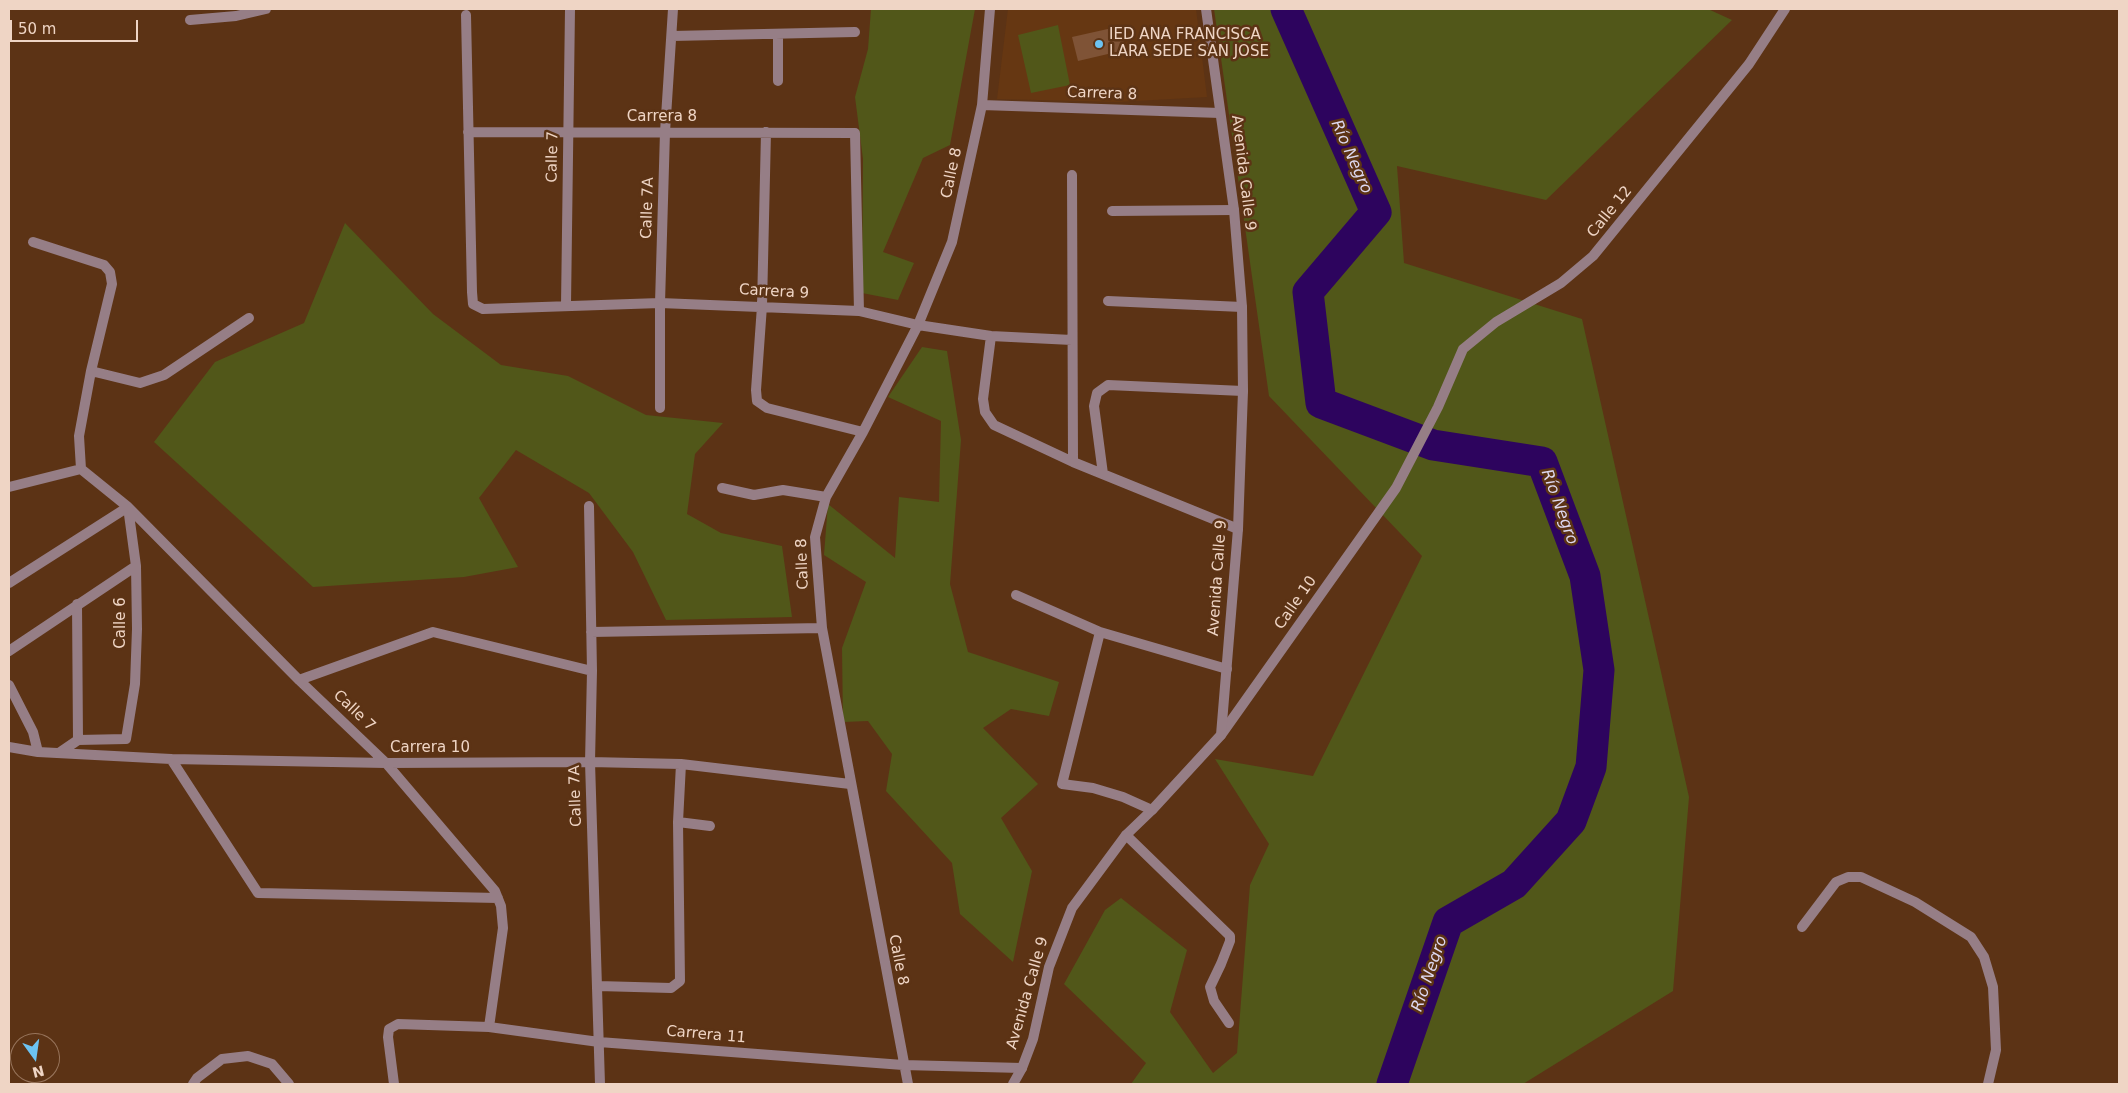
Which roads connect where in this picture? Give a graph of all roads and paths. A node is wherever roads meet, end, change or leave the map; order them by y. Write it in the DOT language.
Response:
graph roads {
  1 [pos="266,9"];
  2 [pos="570,9"];
  3 [pos="673,9"];
  4 [pos="990,9"];
  5 [pos="1206,9"];
  6 [pos="1785,9"];
  7 [pos="466,14"];
  8 [pos="190,20"];
  9 [pos="855,32"];
  10 [pos="778,35"];
  11 [pos="672,36"];
  12 [pos="778,81"];
  13 [pos="982,105"];
  14 [pos="1220,113"];
  15 [pos="468,132"];
  16 [pos="568,132"];
  17 [pos="665,132"];
  18 [pos="766,132"];
  19 [pos="1072,175"];
  20 [pos="1234,210"];
  21 [pos="1112,211"];
  22 [pos="34,242"];
  23 [pos="1108,301"];
  24 [pos="660,303"];
  25 [pos="566,305"];
  26 [pos="762,306"];
  27 [pos="1242,307"];
  28 [pos="859,311"];
  29 [pos="249,318"];
  30 [pos="918,325"];
  31 [pos="992,336"];
  32 [pos="1072,340"];
  33 [pos="91,371"];
  34 [pos="1243,391"];
  35 [pos="660,408"];
  36 [pos="863,432"];
  37 [pos="1072,462"];
  38 [pos="81,469"];
  39 [pos="1103,474"];
  40 [pos="9,487"];
  41 [pos="722,488"];
  42 [pos="1396,488"];
  43 [pos="826,497"];
  44 [pos="589,506"];
  45 [pos="128,507"];
  46 [pos="1238,529"];
  47 [pos="136,566"];
  48 [pos="9,583"];
  49 [pos="1016,595"];
  50 [pos="78,604"];
  51 [pos="822,628"];
  52 [pos="592,632"];
  53 [pos="1100,632"];
  54 [pos="9,651"];
  55 [pos="1227,669"];
  56 [pos="592,671"];
  57 [pos="299,680"];
  58 [pos="9,686"];
  59 [pos="1221,735"];
  60 [pos="78,740"];
  61 [pos="9,747"];
  62 [pos="38,752"];
  63 [pos="59,753"];
  64 [pos="171,758"];
  65 [pos="590,762"];
  66 [pos="386,763"];
  67 [pos="681,764"];
  68 [pos="850,784"];
  69 [pos="1152,810"];
  70 [pos="678,822"];
  71 [pos="710,826"];
  72 [pos="1126,835"];
  73 [pos="498,898"];
  74 [pos="1802,927"];
  75 [pos="598,986"];
  76 [pos="1229,1023"];
  77 [pos="489,1027"];
  78 [pos="599,1042"];
  79 [pos="903,1066"];
  80 [pos="1022,1068"];
  81 [pos="193,1084"];
  82 [pos="289,1084"];
  83 [pos="394,1084"];
  84 [pos="600,1084"];
  85 [pos="908,1084"];
  86 [pos="1013,1084"];
  87 [pos="1988,1084"];
  1 -- 8 [label="street"];
  2 -- 16 [label="street, Calle 7"];
  3 -- 11 [label="street, Calle 7A"];
  4 -- 13 [label="street, Calle 8"];
  5 -- 14 [label="street, Avenida Calle 9"];
  6 -- 42 [label="street, Calle 12"];
  7 -- 15 [label="street"];
  9 -- 10 [label="street"];
  10 -- 11 [label="street"];
  10 -- 12 [label="street"];
  11 -- 17 [label="street, Calle 7A"];
  13 -- 14 [label="street, Carrera 8"];
  13 -- 30 [label="street, Calle 8"];
  14 -- 20 [label="street, Avenida Calle 9"];
  15 -- 16 [label="street, Carrera 8"];
  15 -- 25 [label="street, Carrera 9"];
  16 -- 17 [label="street, Carrera 8"];
  16 -- 25 [label="street, Calle 7"];
  17 -- 18 [label="street, Carrera 8"];
  17 -- 24 [label="street, Calle 7A"];
  18 -- 26 [label="street"];
  18 -- 28 [label="street, Carrera 8"];
  19 -- 32 [label="street"];
  20 -- 21 [label="street"];
  20 -- 27 [label="street, Avenida Calle 9"];
  22 -- 33 [label="street"];
  23 -- 27 [label="street"];
  24 -- 25 [label="street, Carrera 9"];
  24 -- 26 [label="street, Carrera 9"];
  24 -- 35 [label="street, Calle 7A"];
  26 -- 28 [label="street, Carrera 9"];
  26 -- 36 [label="street"];
  27 -- 34 [label="street, Avenida Calle 9"];
  28 -- 30 [label="street, Carrera 9"];
  29 -- 33 [label="street"];
  30 -- 31 [label="street, Carrera 9"];
  30 -- 36 [label="street, Calle 8"];
  31 -- 32 [label="street, Carrera 9"];
  31 -- 37 [label="street"];
  32 -- 37 [label="street"];
  33 -- 38 [label="street"];
  34 -- 39 [label="street"];
  34 -- 46 [label="street, Avenida Calle 9"];
  36 -- 43 [label="street, Calle 8"];
  37 -- 39 [label="street"];
  38 -- 40 [label="street"];
  38 -- 45 [label="street, Calle 7"];
  39 -- 46 [label="street"];
  41 -- 43 [label="street"];
  42 -- 59 [label="street, Calle 10"];
  43 -- 51 [label="street, Calle 8"];
  44 -- 52 [label="street, Calle 7A"];
  45 -- 47 [label="street, Calle 6"];
  45 -- 48 [label="street"];
  45 -- 57 [label="street, Calle 7"];
  46 -- 55 [label="street, Avenida Calle 9"];
  47 -- 50 [label="street"];
  47 -- 60 [label="street, Calle 6"];
  49 -- 53 [label="street"];
  50 -- 54 [label="street"];
  50 -- 60 [label="street"];
  51 -- 52 [label="street"];
  51 -- 68 [label="street, Calle 8"];
  52 -- 56 [label="street, Calle 7A"];
  53 -- 55 [label="street"];
  53 -- 69 [label="street"];
  55 -- 59 [label="street, Avenida Calle 9"];
  56 -- 57 [label="street"];
  56 -- 65 [label="street, Calle 7A"];
  57 -- 66 [label="street, Calle 7"];
  58 -- 62 [label="street"];
  59 -- 69 [label="street, Avenida Calle 9"];
  60 -- 63 [label="street"];
  61 -- 62 [label="street, Carrera 10"];
  62 -- 63 [label="street, Carrera 10"];
  63 -- 64 [label="street, Carrera 10"];
  64 -- 66 [label="street, Carrera 10"];
  64 -- 73 [label="street"];
  65 -- 66 [label="street, Carrera 10"];
  65 -- 67 [label="street, Carrera 10"];
  65 -- 75 [label="street, Calle 7A"];
  66 -- 73 [label="street, Calle 7"];
  67 -- 68 [label="street, Carrera 10"];
  67 -- 70 [label="street"];
  68 -- 79 [label="street, Calle 8"];
  69 -- 72 [label="street, Avenida Calle 9"];
  70 -- 71 [label="street"];
  70 -- 75 [label="street"];
  72 -- 76 [label="street"];
  72 -- 80 [label="street, Avenida Calle 9"];
  73 -- 77 [label="street, Calle 7"];
  74 -- 87 [label="street"];
  75 -- 78 [label="street, Calle 7A"];
  77 -- 78 [label="street, Carrera 11"];
  77 -- 83 [label="street, Carrera 11"];
  78 -- 79 [label="street, Carrera 11"];
  78 -- 84 [label="street, Calle 7A"];
  79 -- 80 [label="street, Carrera 11"];
  79 -- 85 [label="street, Calle 8"];
  80 -- 86 [label="street, Avenida Calle 9"];
  81 -- 82 [label="street"];
}
